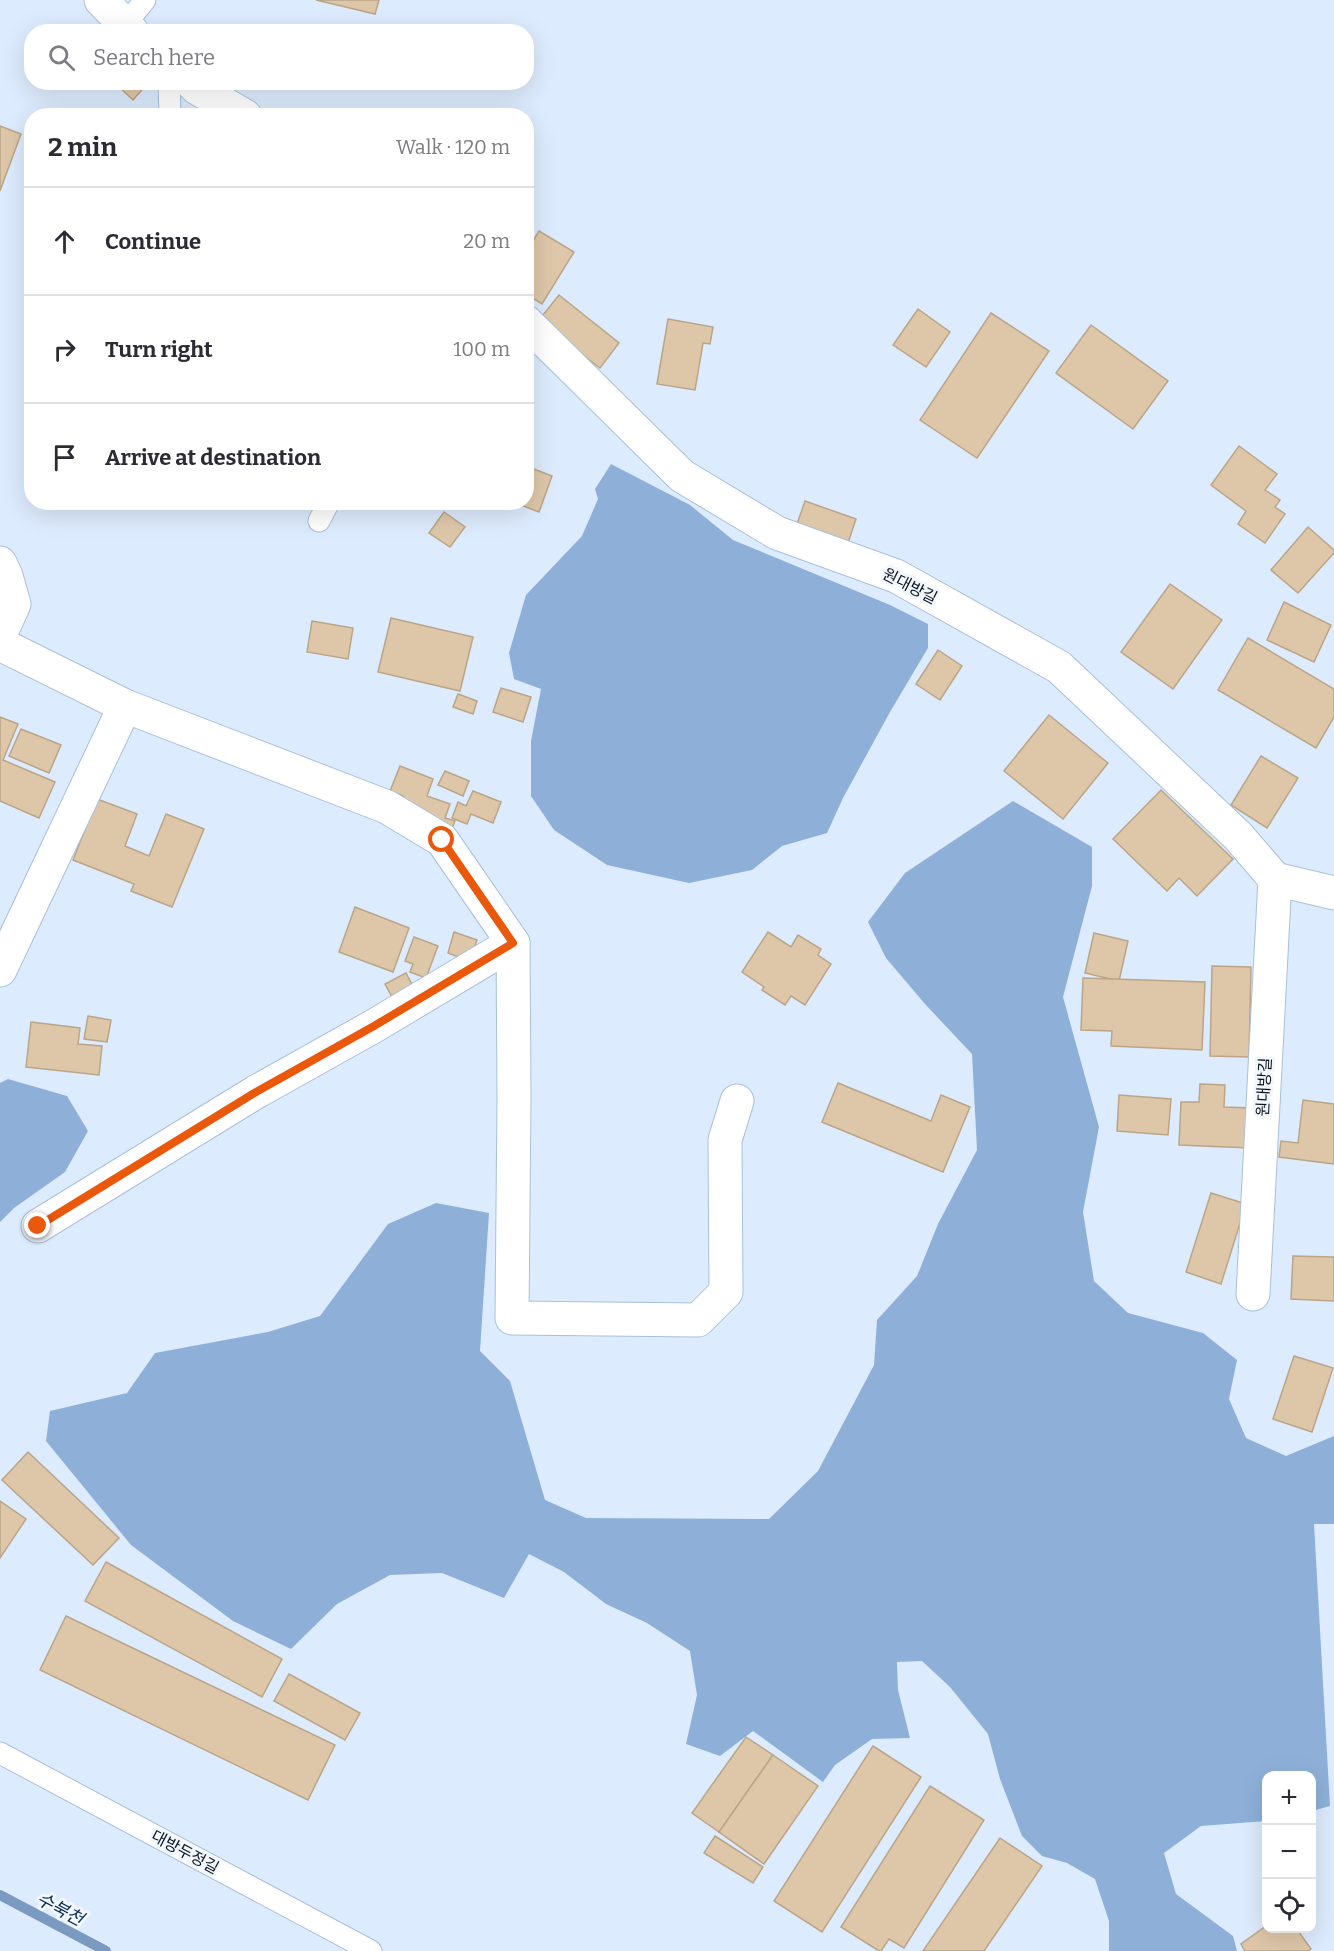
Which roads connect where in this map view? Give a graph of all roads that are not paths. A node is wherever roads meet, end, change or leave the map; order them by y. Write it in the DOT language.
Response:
graph roads {
  1 [pos="101,0"];
  2 [pos="146,0"];
  3 [pos="124,24"];
  4 [pos="131,24"];
  5 [pos="170,90"];
  6 [pos="204,90"];
  7 [pos="170,108"];
  8 [pos="232,108"];
  9 [pos="534,329"];
  10 [pos="0,563"];
  11 [pos="0,635"];
  12 [pos="0,644"];
  13 [pos="125,706"];
  14 [pos="1275,879"];
  15 [pos="1334,893"];
  16 [pos="513,943"];
  17 [pos="0,970"];
  18 [pos="737,1101"];
  19 [pos="38,1226"];
  20 [pos="1252,1294"];
  21 [pos="0,1753"];
  22 [pos="371,1951"];
  1 -- 3 [label="street"];
  2 -- 4 [label="lane"];
  5 -- 7 [label="lane"];
  6 -- 8 [label="street"];
  9 -- 14 [label="street, 원대방길"];
  10 -- 11 [label="street"];
  12 -- 13 [label="street"];
  13 -- 16 [label="street"];
  13 -- 17 [label="street"];
  14 -- 15 [label="street"];
  14 -- 20 [label="street, 원대방길"];
  16 -- 18 [label="street"];
  16 -- 19 [label="street"];
  21 -- 22 [label="lane, 대방두정길"];
}
